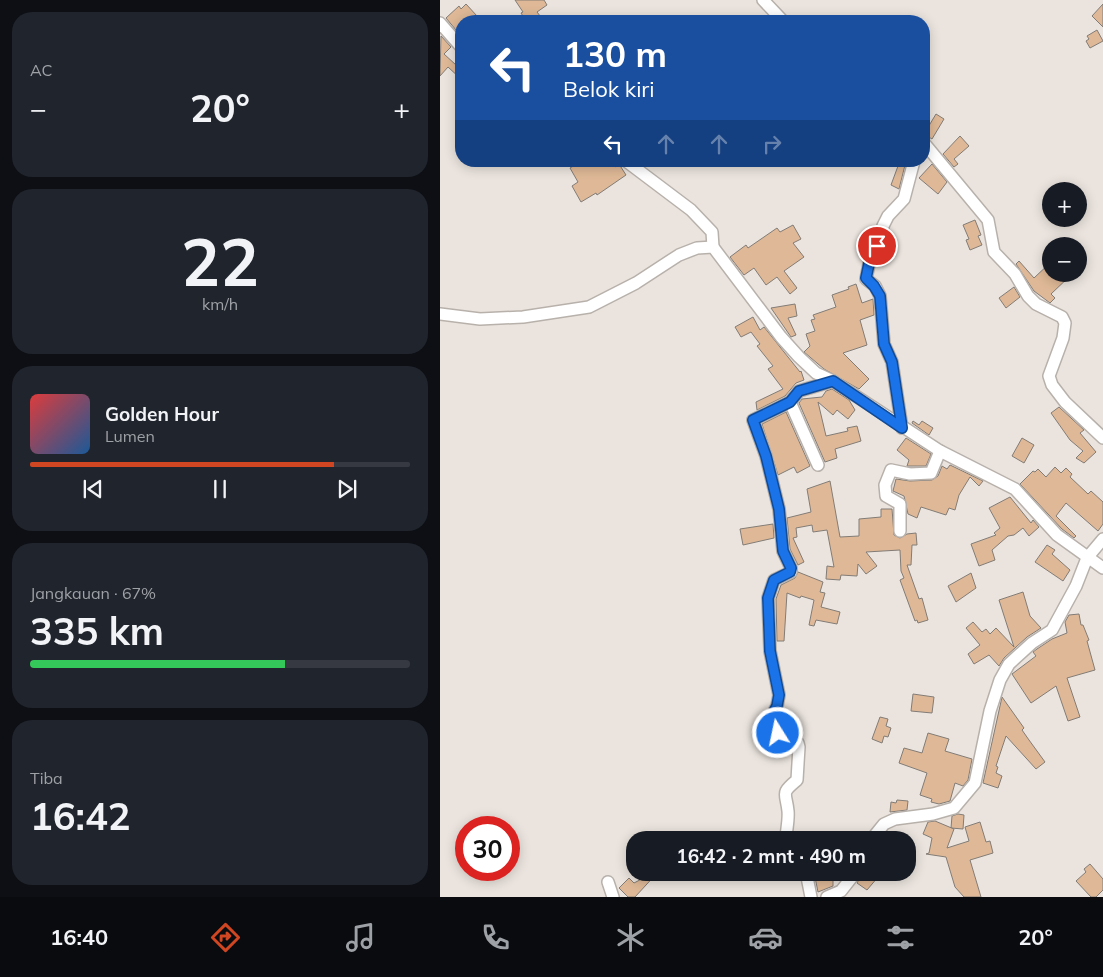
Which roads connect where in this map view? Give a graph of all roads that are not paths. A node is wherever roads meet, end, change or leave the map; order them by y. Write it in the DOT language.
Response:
graph roads {
  1 [pos="763,0"];
  2 [pos="777,15"];
  3 [pos="440,23"];
  4 [pos="455,40"];
  5 [pos="930,150"];
  6 [pos="634,167"];
  7 [pos="912,167"];
  8 [pos="713,247"];
  9 [pos="440,314"];
  10 [pos="833,381"];
  11 [pos="790,402"];
  12 [pos="902,428"];
  13 [pos="1103,438"];
  14 [pos="940,451"];
  15 [pos="818,465"];
  16 [pos="900,531"];
  17 [pos="1103,539"];
  18 [pos="1087,558"];
  19 [pos="1103,568"];
  20 [pos="787,831"];
  21 [pos="878,831"];
  22 [pos="808,881"];
  23 [pos="849,881"];
  24 [pos="608,882"];
  25 [pos="613,897"];
  26 [pos="812,897"];
  27 [pos="827,897"];
  1 -- 2 [label="street"];
  3 -- 4 [label="street"];
  5 -- 13 [label="street"];
  6 -- 8 [label="street"];
  7 -- 12 [label="street"];
  8 -- 9 [label="street"];
  8 -- 10 [label="street"];
  10 -- 11 [label="street"];
  10 -- 12 [label="street"];
  11 -- 15 [label="street"];
  11 -- 20 [label="street"];
  12 -- 14 [label="street"];
  14 -- 16 [label="street"];
  14 -- 18 [label="street"];
  17 -- 18 [label="street"];
  18 -- 19 [label="street"];
  18 -- 21 [label="street"];
  22 -- 26 [label="street"];
  23 -- 27 [label="street"];
  24 -- 25 [label="street"];
}
